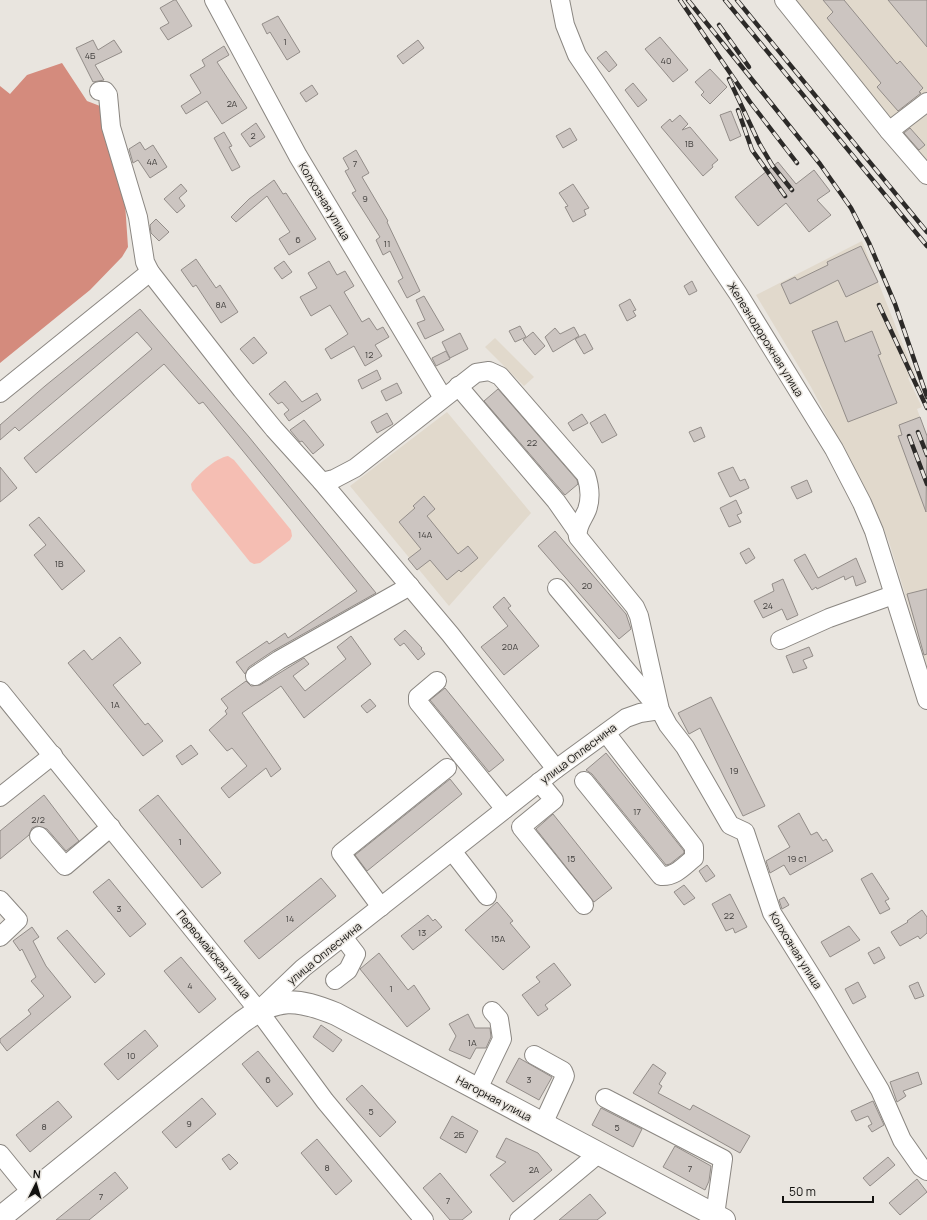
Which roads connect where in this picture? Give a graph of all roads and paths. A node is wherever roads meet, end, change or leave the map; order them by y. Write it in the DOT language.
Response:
graph roads {
  1 [pos="214,0"];
  2 [pos="560,0"];
  3 [pos="784,0"];
  4 [pos="99,91"];
  5 [pos="927,102"];
  6 [pos="889,131"];
  7 [pos="927,175"];
  8 [pos="150,272"];
  9 [pos="458,386"];
  10 [pos="0,393"];
  11 [pos="443,398"];
  12 [pos="322,482"];
  13 [pos="577,531"];
  14 [pos="410,586"];
  15 [pos="558,588"];
  16 [pos="893,595"];
  17 [pos="780,640"];
  18 [pos="255,676"];
  19 [pos="437,681"];
  20 [pos="0,691"];
  21 [pos="927,700"];
  22 [pos="660,710"];
  23 [pos="606,733"];
  24 [pos="52,755"];
  25 [pos="448,768"];
  26 [pos="556,769"];
  27 [pos="584,781"];
  28 [pos="539,782"];
  29 [pos="0,797"];
  30 [pos="505,809"];
  31 [pos="111,827"];
  32 [pos="39,836"];
  33 [pos="452,851"];
  34 [pos="487,896"];
  35 [pos="0,900"];
  36 [pos="584,905"];
  37 [pos="381,907"];
  38 [pos="0,937"];
  39 [pos="343,937"];
  40 [pos="335,980"];
  41 [pos="258,1010"];
  42 [pos="492,1011"];
  43 [pos="534,1055"];
  44 [pos="478,1089"];
  45 [pos="605,1098"];
  46 [pos="543,1124"];
  47 [pos="0,1154"];
  48 [pos="598,1154"];
  49 [pos="927,1171"];
  50 [pos="31,1192"];
  51 [pos="0,1218"];
  52 [pos="720,1218"];
  53 [pos="424,1220"];
  54 [pos="519,1220"];
  1 -- 11 [label="street, Колхозная улица"];
  2 -- 16 [label="street, Железнодорожная улица"];
  3 -- 6 [label="street"];
  4 -- 8 [label="street"];
  5 -- 6 [label="street"];
  6 -- 7 [label="street"];
  8 -- 10 [label="street"];
  8 -- 12 [label="street"];
  9 -- 11 [label="street"];
  9 -- 13 [label="street"];
  9 -- 13 [label="street"];
  11 -- 12 [label="street"];
  12 -- 14 [label="street"];
  13 -- 22 [label="street"];
  14 -- 18 [label="street"];
  14 -- 26 [label="street"];
  15 -- 22 [label="street"];
  16 -- 17 [label="street"];
  16 -- 21 [label="street, Железнодорожная улица"];
  19 -- 30 [label="street"];
  20 -- 24 [label="street, Первомайская улица"];
  22 -- 23 [label="street, улица Оплеснина"];
  22 -- 49 [label="street, Колхозная улица"];
  23 -- 26 [label="street, улица Оплеснина"];
  23 -- 27 [label="street"];
  24 -- 29 [label="street"];
  24 -- 31 [label="street, Первомайская улица"];
  25 -- 37 [label="street"];
  26 -- 28 [label="street, улица Оплеснина"];
  28 -- 30 [label="street, улица Оплеснина"];
  28 -- 36 [label="street"];
  30 -- 33 [label="street, улица Оплеснина"];
  31 -- 32 [label="street"];
  31 -- 41 [label="street, Первомайская улица"];
  33 -- 34 [label="street"];
  33 -- 37 [label="street, улица Оплеснина"];
  35 -- 38 [label="street"];
  37 -- 39 [label="street, улица Оплеснина"];
  39 -- 40 [label="street"];
  39 -- 41 [label="street, улица Оплеснина"];
  41 -- 44 [label="main road, Нагорная улица"];
  41 -- 50 [label="main road, улица Оплеснина"];
  41 -- 53 [label="street, Первомайская улица"];
  42 -- 44 [label="street"];
  43 -- 46 [label="street"];
  44 -- 46 [label="main road, Нагорная улица"];
  45 -- 52 [label="street"];
  46 -- 48 [label="main road, Нагорная улица"];
  47 -- 50 [label="street"];
  48 -- 52 [label="main road, Нагорная улица"];
  48 -- 54 [label="street"];
  50 -- 51 [label="main road, улица Оплеснина"];
}
